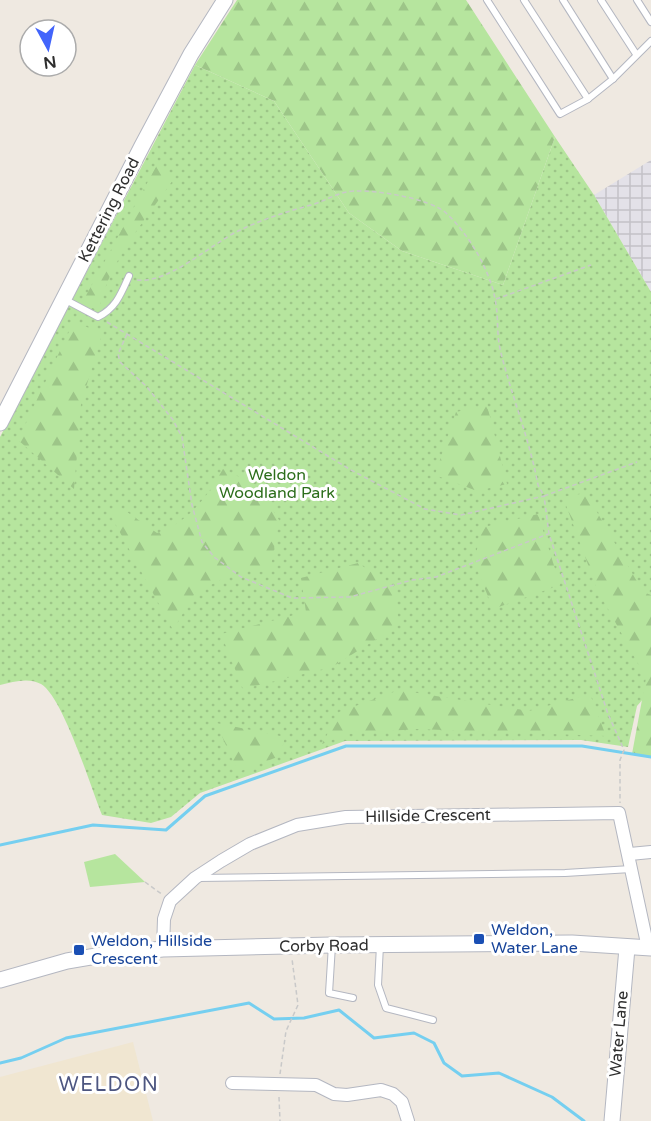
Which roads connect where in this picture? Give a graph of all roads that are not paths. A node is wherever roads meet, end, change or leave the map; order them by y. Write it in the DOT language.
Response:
graph roads {
  1 [pos="225,0"];
  2 [pos="487,0"];
  3 [pos="524,0"];
  4 [pos="563,0"];
  5 [pos="601,0"];
  6 [pos="637,0"];
  7 [pos="651,22"];
  8 [pos="651,41"];
  9 [pos="636,54"];
  10 [pos="613,78"];
  11 [pos="588,99"];
  12 [pos="129,276"];
  13 [pos="63,299"];
  14 [pos="0,423"];
  15 [pos="651,852"];
  16 [pos="630,855"];
  17 [pos="632,869"];
  18 [pos="195,878"];
  19 [pos="332,945"];
  20 [pos="380,945"];
  21 [pos="627,948"];
  22 [pos="649,948"];
  23 [pos="163,950"];
  24 [pos="0,980"];
  25 [pos="353,998"];
  26 [pos="433,1020"];
  27 [pos="232,1083"];
  28 [pos="408,1121"];
  29 [pos="612,1121"];
  1 -- 13 [label="street, Kettering Road"];
  2 -- 11 [label="lane"];
  3 -- 11 [label="lane"];
  4 -- 10 [label="lane"];
  5 -- 9 [label="lane"];
  6 -- 7 [label="lane"];
  8 -- 9 [label="lane"];
  9 -- 10 [label="lane"];
  10 -- 11 [label="lane"];
  12 -- 13 [label="lane"];
  13 -- 14 [label="street, Kettering Road"];
  15 -- 16 [label="street"];
  16 -- 17 [label="street"];
  16 -- 18 [label="street, Hillside Crescent"];
  17 -- 18 [label="lane"];
  17 -- 22 [label="street"];
  18 -- 23 [label="street, Hillside Crescent"];
  19 -- 20 [label="street, Corby Road"];
  19 -- 23 [label="street, Corby Road"];
  19 -- 25 [label="lane"];
  20 -- 21 [label="street, Corby Road"];
  20 -- 26 [label="lane"];
  21 -- 22 [label="street, Corby Road"];
  21 -- 29 [label="street, Water Lane"];
  23 -- 24 [label="street, Corby Road"];
  27 -- 28 [label="street"];
}
